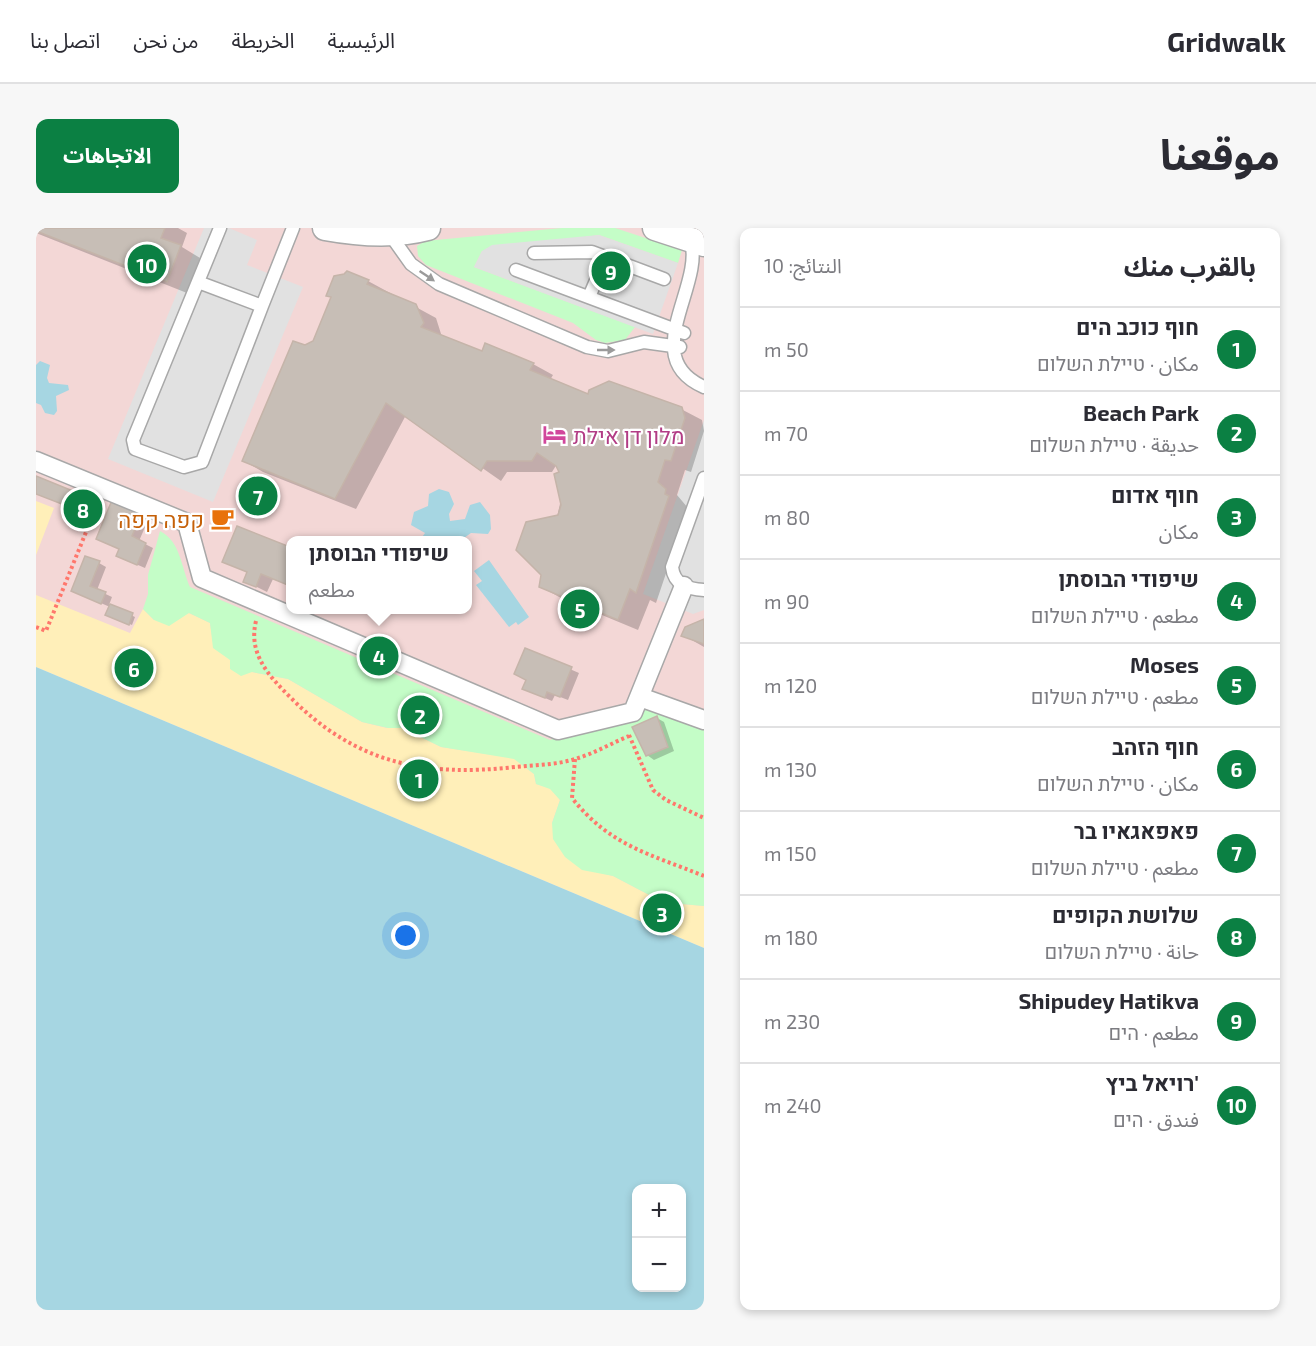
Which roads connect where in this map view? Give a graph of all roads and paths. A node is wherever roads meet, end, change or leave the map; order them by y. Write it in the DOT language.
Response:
graph roads {
  1 [pos="220,228"];
  2 [pos="293,228"];
  3 [pos="325,228"];
  4 [pos="428,228"];
  5 [pos="655,228"];
  6 [pos="388,231"];
  7 [pos="696,242"];
  8 [pos="534,253"];
  9 [pos="606,257"];
  10 [pos="516,270"];
  11 [pos="664,279"];
  12 [pos="198,282"];
  13 [pos="589,297"];
  14 [pos="262,306"];
  15 [pos="684,333"];
  16 [pos="680,346"];
  17 [pos="704,387"];
  18 [pos="36,461"];
  19 [pos="704,478"];
  20 [pos="103,488"];
  21 [pos="684,586"];
  22 [pos="704,590"];
  23 [pos="261,603"];
  24 [pos="286,614"];
  25 [pos="287,614"];
  26 [pos="36,627"];
  27 [pos="640,697"];
  28 [pos="619,716"];
  29 [pos="704,720"];
  30 [pos="629,736"];
  31 [pos="574,759"];
  32 [pos="704,818"];
  33 [pos="704,876"];
  1 -- 12 [label="lane"];
  2 -- 14 [label="lane"];
  3 -- 6 [label="street"];
  4 -- 6 [label="street"];
  5 -- 7 [label="street"];
  6 -- 16 [label="lane, one-way"];
  7 -- 15 [label="lane"];
  8 -- 9 [label="lane"];
  9 -- 11 [label="lane"];
  9 -- 13 [label="lane"];
  10 -- 13 [label="lane"];
  12 -- 14 [label="lane"];
  12 -- 14 [label="lane"];
  13 -- 15 [label="lane"];
  15 -- 16 [label="lane"];
  16 -- 17 [label="lane"];
  18 -- 20 [label="street"];
  19 -- 21 [label="lane"];
  20 -- 23 [label="street"];
  20 -- 26 [label="path"];
  21 -- 22 [label="lane"];
  21 -- 27 [label="street"];
  23 -- 24 [label="street"];
  23 -- 31 [label="path"];
  25 -- 28 [label="street"];
  27 -- 28 [label="street"];
  27 -- 29 [label="street"];
  28 -- 30 [label="path"];
  30 -- 31 [label="path"];
  30 -- 32 [label="path"];
  31 -- 33 [label="path"];
}
